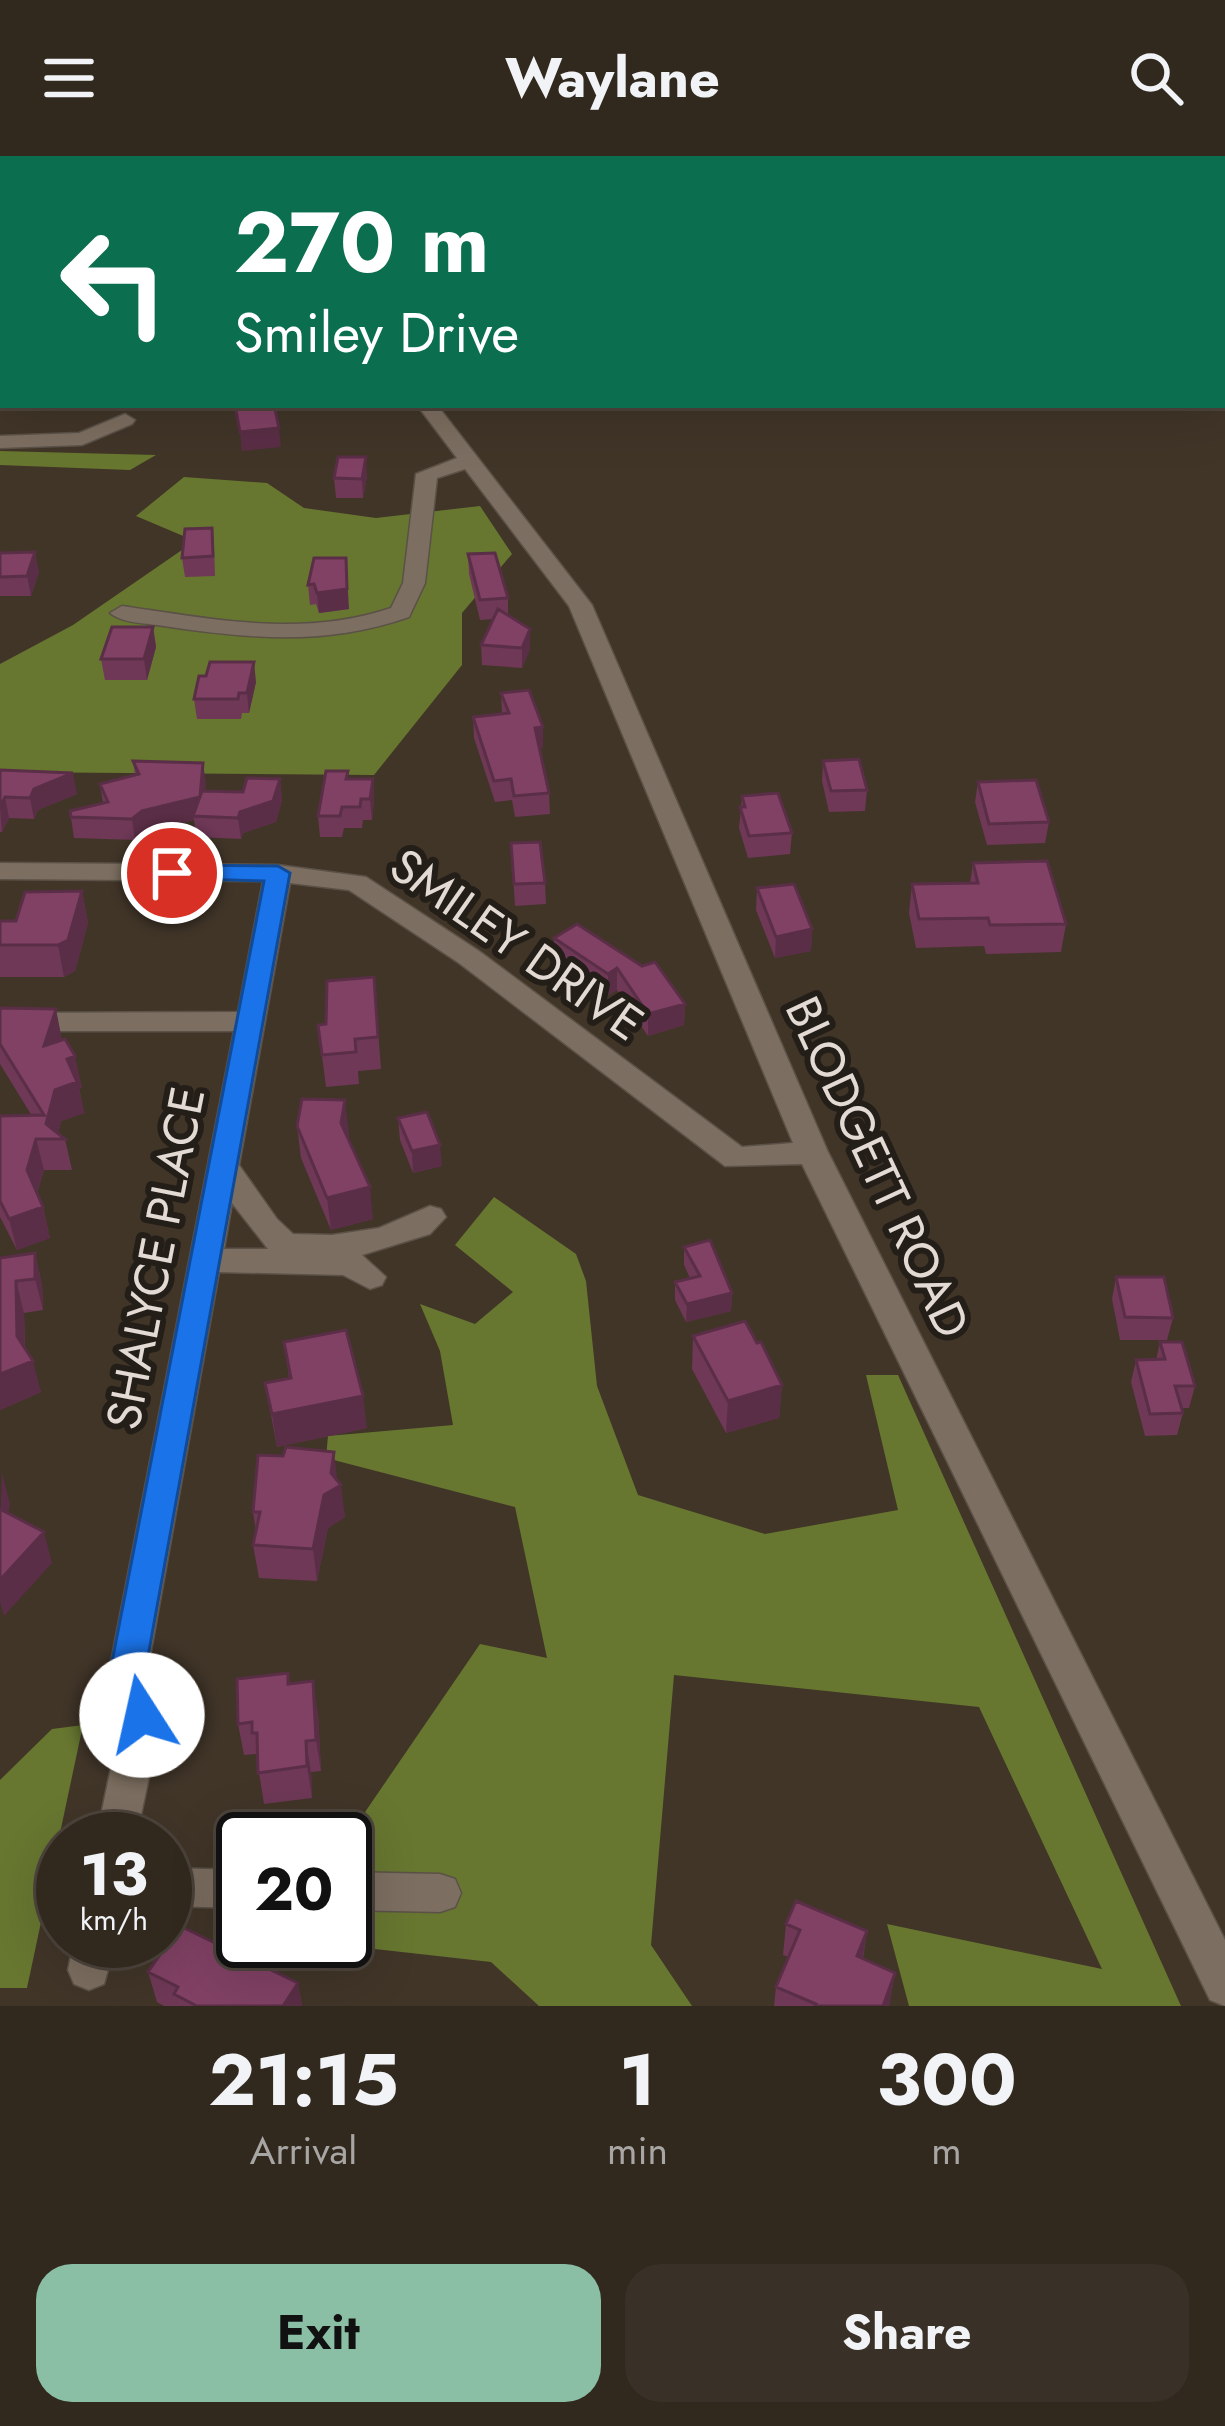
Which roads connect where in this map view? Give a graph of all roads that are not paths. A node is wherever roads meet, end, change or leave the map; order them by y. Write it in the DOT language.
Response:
graph roads {
  1 [pos="429,408"];
  2 [pos="125,420"];
  3 [pos="0,442"];
  4 [pos="466,462"];
  5 [pos="122,614"];
  6 [pos="0,871"];
  7 [pos="278,873"];
  8 [pos="249,1021"];
  9 [pos="0,1022"];
  10 [pos="812,1152"];
  11 [pos="221,1164"];
  12 [pos="430,1217"];
  13 [pos="202,1260"];
  14 [pos="370,1277"];
  15 [pos="122,1812"];
  16 [pos="372,1892"];
  17 [pos="440,1893"];
  18 [pos="1225,1984"];
  1 -- 4 [label="street, BLODGETT ROAD"];
  2 -- 3 [label="street"];
  4 -- 5 [label="street"];
  4 -- 10 [label="street, BLODGETT ROAD"];
  6 -- 7 [label="street, SMILEY DRIVE"];
  7 -- 8 [label="street, SHALYCE PLACE"];
  7 -- 10 [label="street, SMILEY DRIVE"];
  8 -- 9 [label="street"];
  8 -- 11 [label="street, SHALYCE PLACE"];
  10 -- 18 [label="street, BLODGETT ROAD"];
  11 -- 12 [label="street"];
  11 -- 13 [label="street, SHALYCE PLACE"];
  13 -- 14 [label="street"];
  13 -- 15 [label="street, SHALYCE PLACE"];
  16 -- 17 [label="street"];
}
